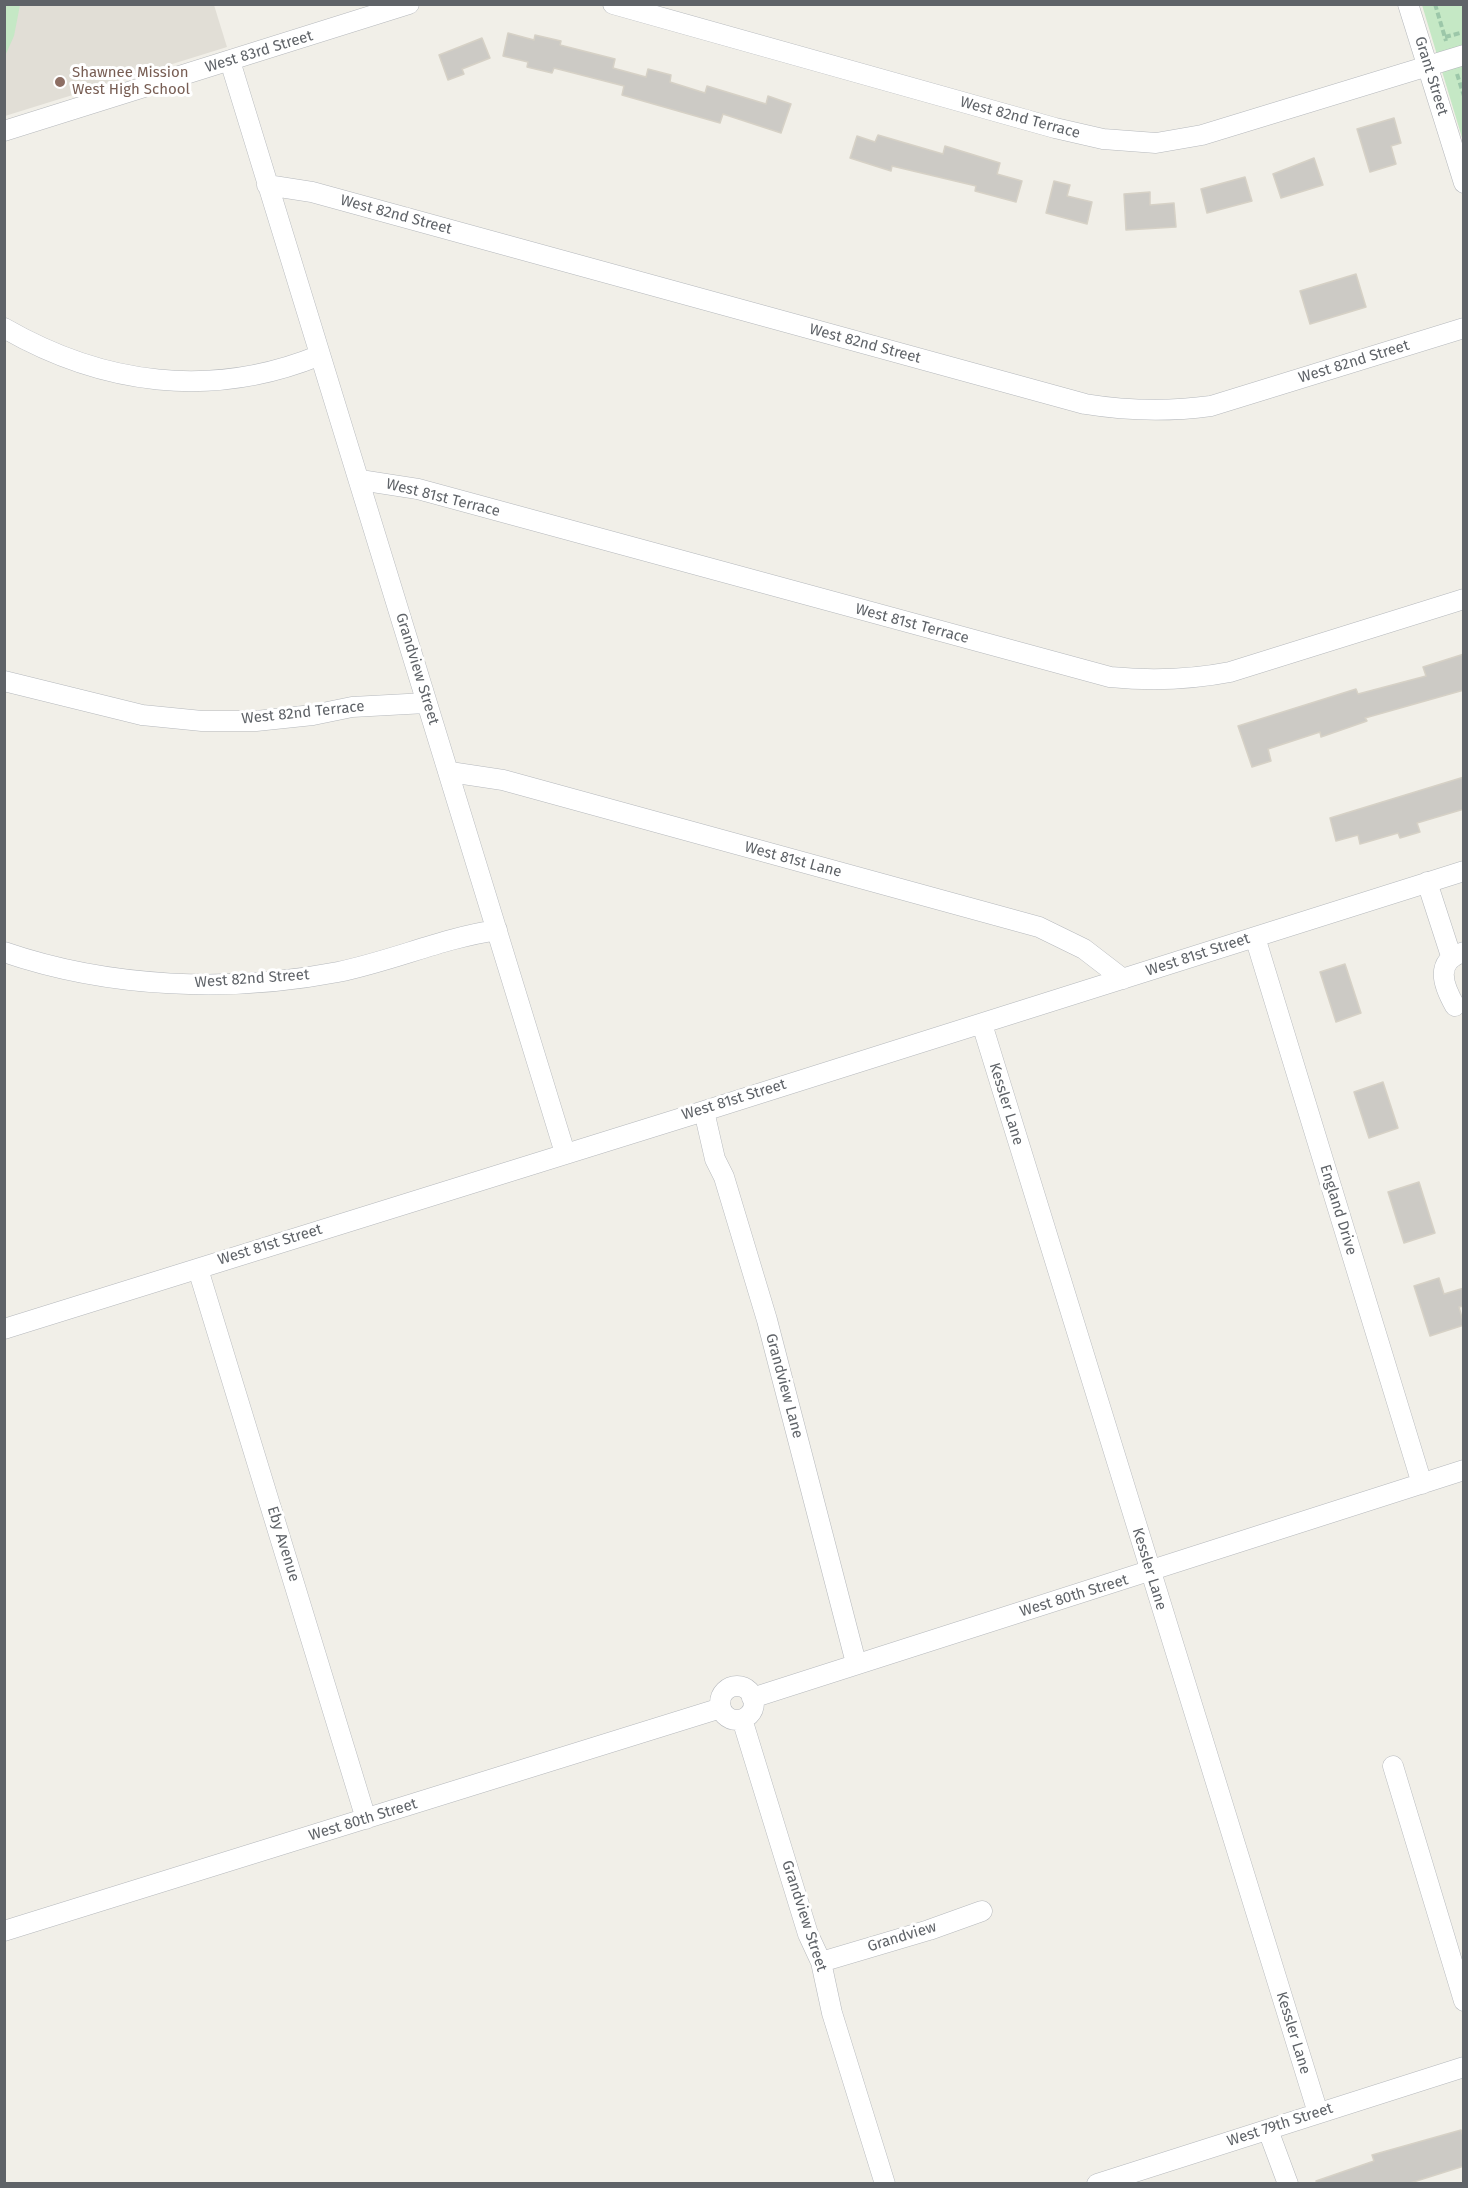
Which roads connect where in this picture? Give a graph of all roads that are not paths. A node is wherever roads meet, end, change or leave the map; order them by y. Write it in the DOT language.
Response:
graph roads {
  1 [pos="409,4"];
  2 [pos="613,4"];
  3 [pos="1408,4"];
  4 [pos="1464,55"];
  5 [pos="230,61"];
  6 [pos="1428,66"];
  7 [pos="4,131"];
  8 [pos="1464,183"];
  9 [pos="267,185"];
  10 [pos="4,328"];
  11 [pos="1464,328"];
  12 [pos="318,356"];
  13 [pos="360,480"];
  14 [pos="1464,599"];
  15 [pos="4,681"];
  16 [pos="426,703"];
  17 [pos="450,772"];
  18 [pos="1464,871"];
  19 [pos="1427,882"];
  20 [pos="497,930"];
  21 [pos="1255,937"];
  22 [pos="4,952"];
  23 [pos="1457,954"];
  24 [pos="1123,979"];
  25 [pos="1455,1006"];
  26 [pos="982,1024"];
  27 [pos="704,1112"];
  28 [pos="565,1153"];
  29 [pos="198,1269"];
  30 [pos="4,1329"];
  31 [pos="1464,1470"];
  32 [pos="1422,1484"];
  33 [pos="1150,1573"];
  34 [pos="856,1663"];
  35 [pos="752,1698"];
  36 [pos="721,1708"];
  37 [pos="742,1719"];
  38 [pos="1393,1766"];
  39 [pos="366,1819"];
  40 [pos="982,1911"];
  41 [pos="4,1931"];
  42 [pos="821,1962"];
  43 [pos="1464,2001"];
  44 [pos="1464,2067"];
  45 [pos="1318,2113"];
  46 [pos="1268,2130"];
  47 [pos="885,2184"];
  48 [pos="1097,2184"];
  49 [pos="1288,2184"];
  1 -- 5 [label="street, West 83rd Street"];
  2 -- 6 [label="street, West 82nd Terrace"];
  3 -- 6 [label="street, Grant Street"];
  4 -- 6 [label="street, West 82nd Terrace"];
  5 -- 7 [label="street, West 83rd Street"];
  5 -- 9 [label="street"];
  6 -- 8 [label="street, Grant Street"];
  9 -- 11 [label="street, West 82nd Street"];
  9 -- 12 [label="street, Grandview Street"];
  10 -- 12 [label="street"];
  12 -- 13 [label="street, Grandview Street"];
  13 -- 14 [label="street, West 81st Terrace"];
  13 -- 16 [label="street, Grandview Street"];
  15 -- 16 [label="street, West 82nd Terrace"];
  16 -- 17 [label="street, Grandview Street"];
  17 -- 20 [label="street, Grandview Street"];
  17 -- 24 [label="street, West 81st Lane"];
  18 -- 19 [label="street, West 81st Street"];
  19 -- 21 [label="street, West 81st Street"];
  19 -- 23 [label="street"];
  20 -- 22 [label="street, West 82nd Street"];
  20 -- 28 [label="street, Grandview Street"];
  21 -- 24 [label="street, West 81st Street"];
  21 -- 32 [label="street, England Drive"];
  23 -- 25 [label="street"];
  24 -- 26 [label="street, West 81st Street"];
  26 -- 27 [label="street, West 81st Street"];
  26 -- 33 [label="street, Kessler Lane"];
  27 -- 28 [label="street, West 81st Street"];
  27 -- 34 [label="street, Grandview Lane"];
  28 -- 29 [label="street, West 81st Street"];
  29 -- 30 [label="street, West 81st Street"];
  29 -- 39 [label="street, Eby Avenue"];
  31 -- 32 [label="street, West 80th Street"];
  32 -- 33 [label="street, West 80th Street"];
  33 -- 34 [label="street, West 80th Street"];
  33 -- 45 [label="street, Kessler Lane"];
  34 -- 35 [label="street, West 80th Street"];
  35 -- 36 [label="street"];
  35 -- 37 [label="street"];
  36 -- 37 [label="street"];
  36 -- 39 [label="street, West 80th Street"];
  37 -- 42 [label="street, Grandview Street"];
  38 -- 43 [label="street"];
  39 -- 41 [label="street, West 80th Street"];
  40 -- 42 [label="street, Grandview"];
  42 -- 47 [label="street, Grandview Street"];
  44 -- 45 [label="street, West 79th Street"];
  45 -- 46 [label="street, West 79th Street"];
  46 -- 48 [label="street, West 79th Street"];
  46 -- 49 [label="street"];
}
